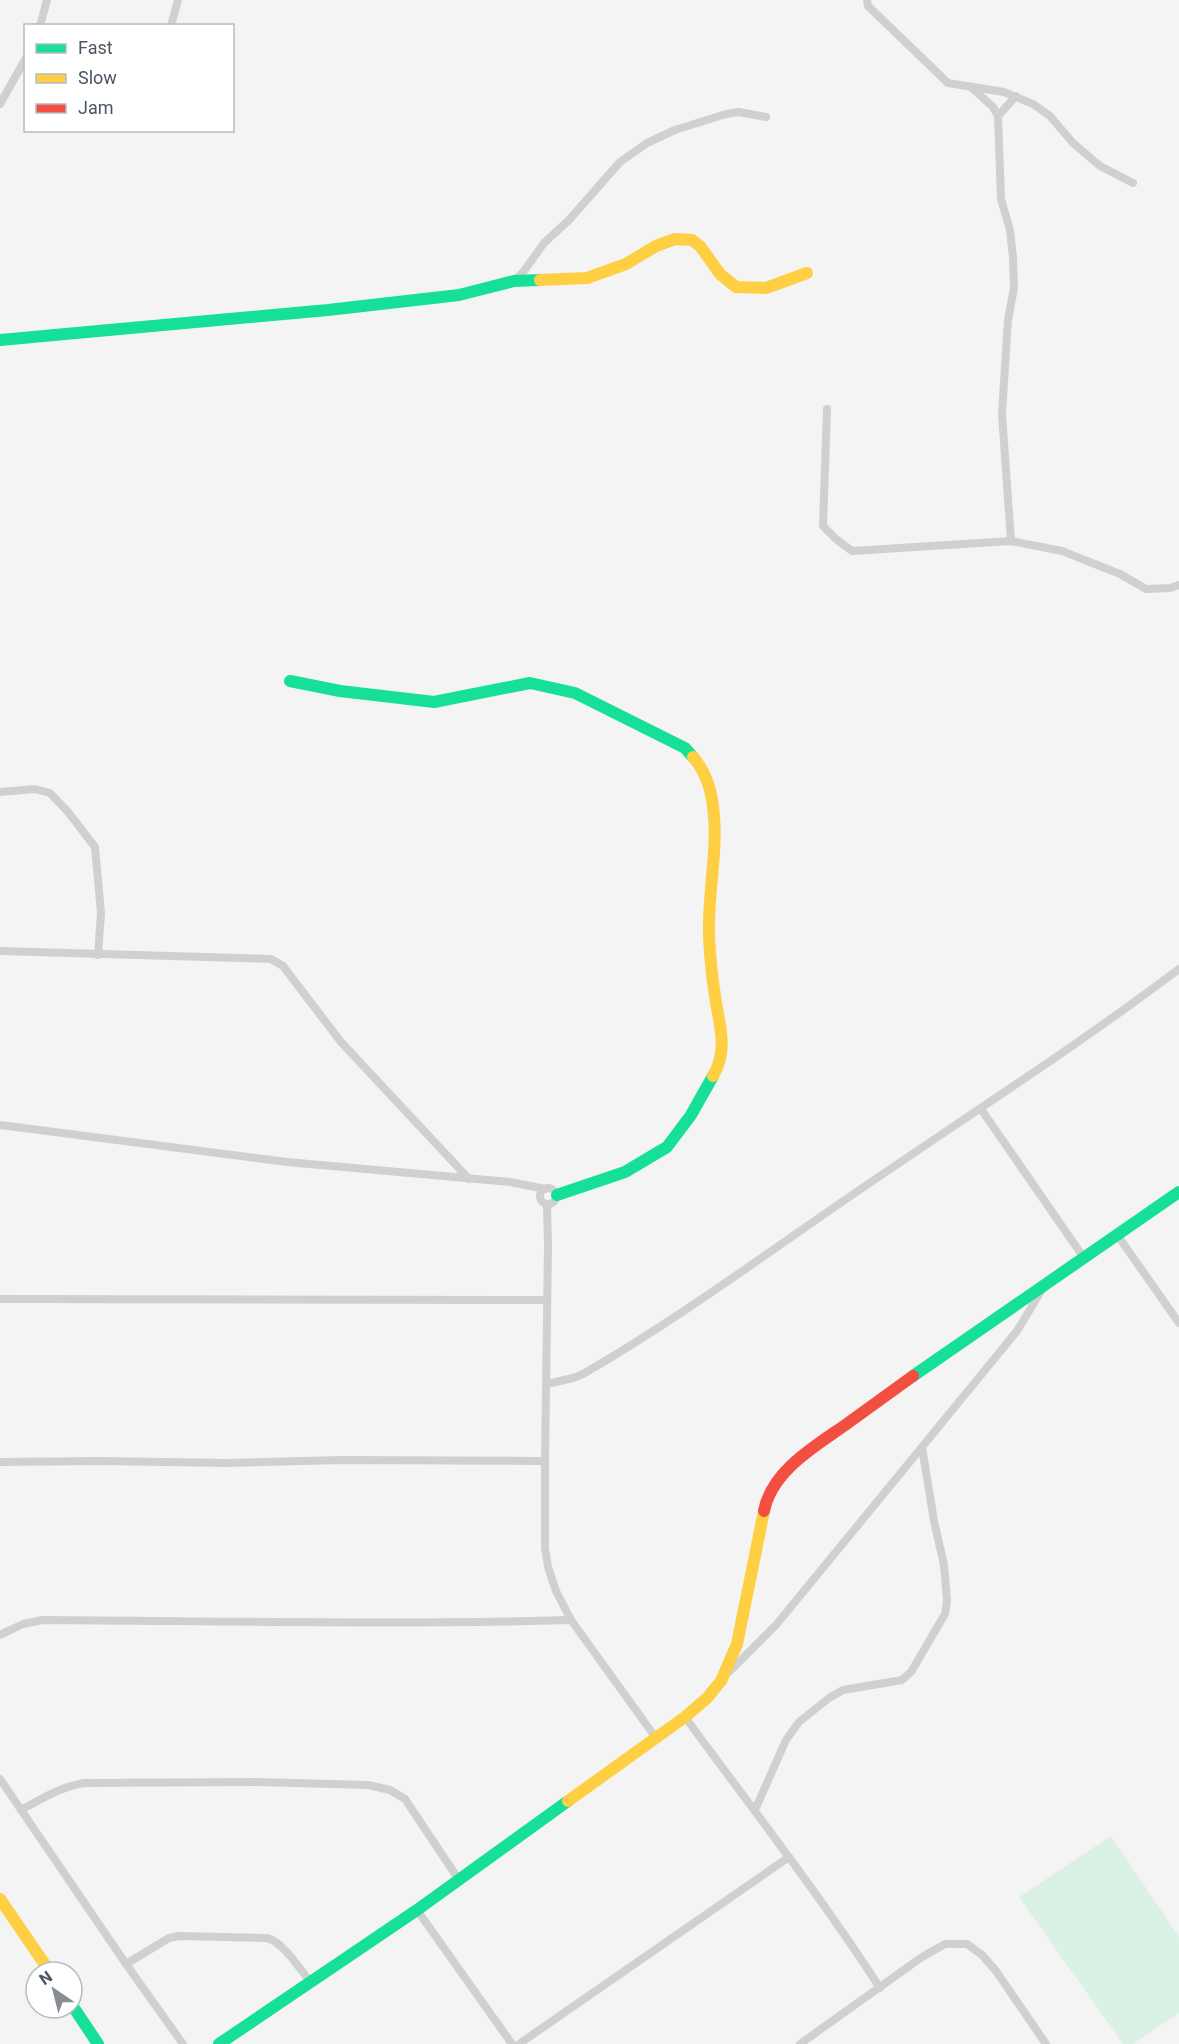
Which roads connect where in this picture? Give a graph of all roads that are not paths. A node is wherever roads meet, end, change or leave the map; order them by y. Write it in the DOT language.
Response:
graph roads {
  1 [pos="47,0"];
  2 [pos="178,0"];
  3 [pos="867,0"];
  4 [pos="41,24"];
  5 [pos="172,24"];
  6 [pos="24,62"];
  7 [pos="971,87"];
  8 [pos="1016,96"];
  9 [pos="0,104"];
  10 [pos="998,116"];
  11 [pos="766,117"];
  12 [pos="1132,183"];
  13 [pos="807,273"];
  14 [pos="514,281"];
  15 [pos="0,340"];
  16 [pos="827,409"];
  17 [pos="1011,541"];
  18 [pos="1179,585"];
  19 [pos="290,681"];
  20 [pos="0,792"];
  21 [pos="0,951"];
  22 [pos="98,955"];
  23 [pos="1179,969"];
  24 [pos="981,1109"];
  25 [pos="0,1125"];
  26 [pos="469,1179"];
  27 [pos="545,1189"];
  28 [pos="1179,1192"];
  29 [pos="557,1195"];
  30 [pos="547,1205"];
  31 [pos="1118,1236"];
  32 [pos="1084,1258"];
  33 [pos="1046,1284"];
  34 [pos="0,1299"];
  35 [pos="547,1300"];
  36 [pos="1179,1323"];
  37 [pos="547,1384"];
  38 [pos="922,1447"];
  39 [pos="545,1461"];
  40 [pos="0,1462"];
  41 [pos="571,1620"];
  42 [pos="0,1635"];
  43 [pos="724,1676"];
  44 [pos="686,1717"];
  45 [pos="656,1738"];
  46 [pos="0,1779"];
  47 [pos="21,1810"];
  48 [pos="755,1810"];
  49 [pos="789,1857"];
  50 [pos="459,1880"];
  51 [pos="0,1899"];
  52 [pos="417,1910"];
  53 [pos="42,1960"];
  54 [pos="126,1964"];
  55 [pos="311,1983"];
  56 [pos="880,1988"];
  57 [pos="82,2020"];
  58 [pos="806,2042"];
  59 [pos="98,2044"];
  60 [pos="183,2044"];
  61 [pos="219,2044"];
  62 [pos="512,2044"];
  63 [pos="519,2044"];
  64 [pos="1046,2044"];
  1 -- 4 [label="street"];
  2 -- 5 [label="street"];
  3 -- 7 [label="street"];
  6 -- 9 [label="street"];
  7 -- 8 [label="street"];
  7 -- 10 [label="street"];
  8 -- 10 [label="street"];
  8 -- 12 [label="street"];
  10 -- 17 [label="street"];
  11 -- 14 [label="street"];
  13 -- 14 [label="street"];
  14 -- 15 [label="street"];
  16 -- 17 [label="street"];
  17 -- 18 [label="street"];
  19 -- 29 [label="street"];
  20 -- 22 [label="street"];
  21 -- 22 [label="street"];
  22 -- 26 [label="street"];
  23 -- 24 [label="street"];
  24 -- 32 [label="street"];
  24 -- 37 [label="street"];
  25 -- 26 [label="street"];
  26 -- 27 [label="street"];
  27 -- 29 [label="street"];
  27 -- 30 [label="street"];
  28 -- 31 [label="street"];
  29 -- 30 [label="street"];
  30 -- 35 [label="street"];
  31 -- 32 [label="street"];
  31 -- 36 [label="street"];
  32 -- 33 [label="street"];
  33 -- 38 [label="street"];
  33 -- 43 [label="street"];
  34 -- 35 [label="street"];
  35 -- 37 [label="street"];
  37 -- 39 [label="street"];
  38 -- 43 [label="street"];
  38 -- 48 [label="street"];
  39 -- 40 [label="street"];
  39 -- 41 [label="street"];
  41 -- 42 [label="street"];
  41 -- 45 [label="street"];
  43 -- 44 [label="street"];
  44 -- 45 [label="street"];
  44 -- 48 [label="street"];
  45 -- 50 [label="street"];
  46 -- 47 [label="street"];
  47 -- 50 [label="street"];
  47 -- 54 [label="street"];
  48 -- 49 [label="street"];
  49 -- 56 [label="street"];
  49 -- 63 [label="street"];
  50 -- 52 [label="street"];
  51 -- 53 [label="street"];
  52 -- 55 [label="street"];
  52 -- 62 [label="street"];
  54 -- 55 [label="street"];
  54 -- 60 [label="street"];
  55 -- 61 [label="street"];
  56 -- 58 [label="street"];
  56 -- 64 [label="street"];
  57 -- 59 [label="street"];
}
